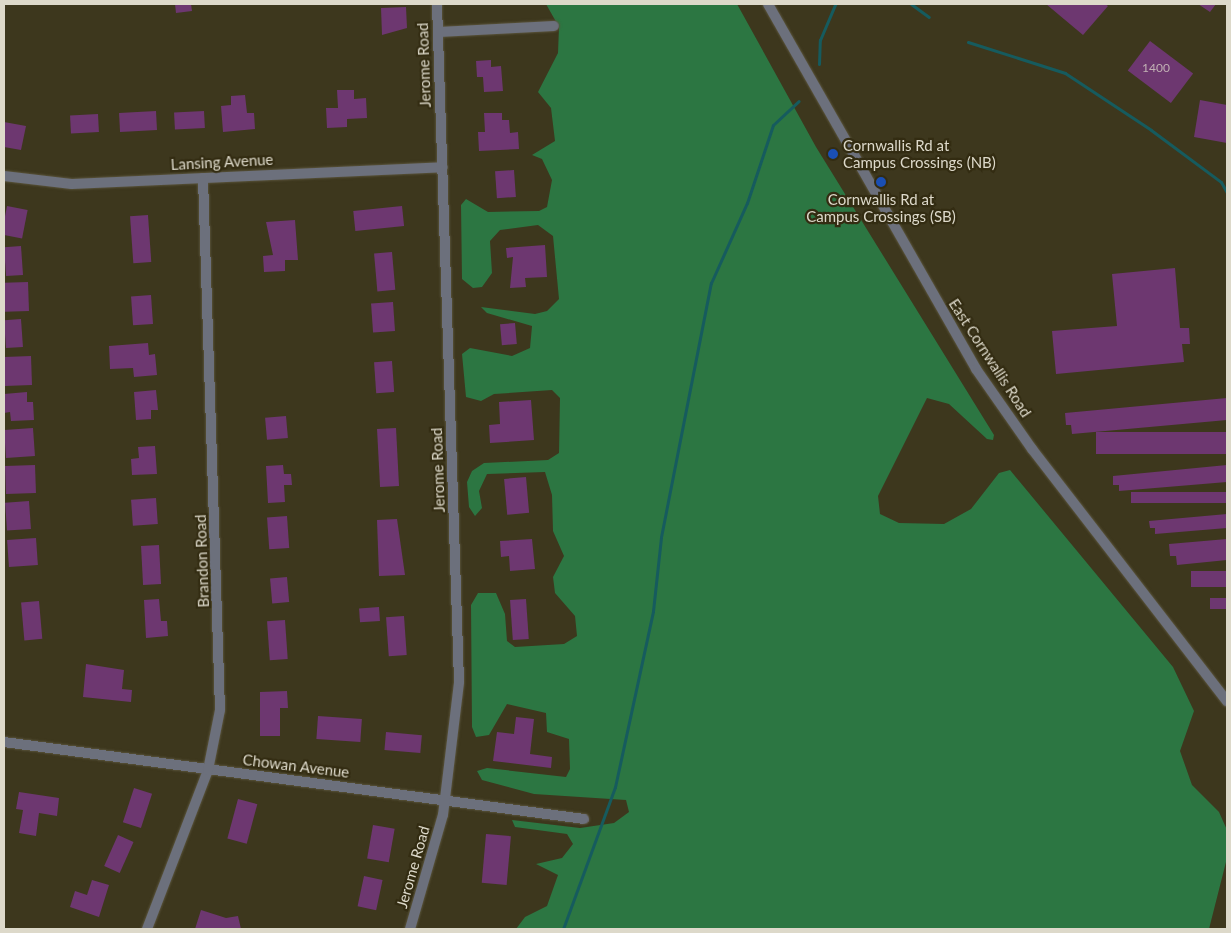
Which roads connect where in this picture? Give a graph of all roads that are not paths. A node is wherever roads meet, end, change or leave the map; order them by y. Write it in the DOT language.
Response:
graph roads {
  1 [pos="437,4"];
  2 [pos="768,4"];
  3 [pos="554,26"];
  4 [pos="439,32"];
  5 [pos="443,167"];
  6 [pos="4,176"];
  7 [pos="203,178"];
  8 [pos="1227,701"];
  9 [pos="4,742"];
  10 [pos="208,770"];
  11 [pos="444,801"];
  12 [pos="584,819"];
  13 [pos="147,929"];
  14 [pos="410,929"];
  1 -- 4 [label="street, Jerome Road"];
  2 -- 8 [label="street, East Cornwallis Road"];
  3 -- 4 [label="street"];
  4 -- 5 [label="street, Jerome Road"];
  5 -- 7 [label="street, Lansing Avenue"];
  5 -- 11 [label="street, Jerome Road"];
  6 -- 7 [label="street, Lansing Avenue"];
  7 -- 10 [label="street, Brandon Road"];
  9 -- 10 [label="street, Chowan Avenue"];
  10 -- 11 [label="street, Chowan Avenue"];
  10 -- 13 [label="street, Brandon Road"];
  11 -- 12 [label="street, Chowan Avenue"];
  11 -- 14 [label="street, Jerome Road"];
}
